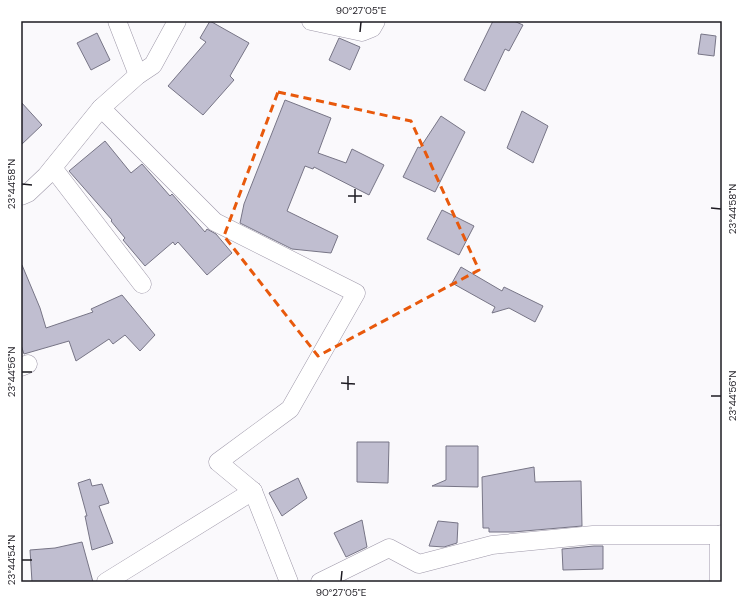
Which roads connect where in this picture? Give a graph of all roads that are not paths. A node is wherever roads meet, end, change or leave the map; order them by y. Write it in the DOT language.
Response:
graph roads {
  1 [pos="117,21"];
  2 [pos="177,21"];
  3 [pos="312,21"];
  4 [pos="376,21"];
  5 [pos="138,75"];
  6 [pos="101,108"];
  7 [pos="53,168"];
  8 [pos="21,196"];
  9 [pos="142,284"];
  10 [pos="253,491"];
  11 [pos="721,535"];
  12 [pos="106,582"];
  13 [pos="289,582"];
  14 [pos="320,582"];
  15 [pos="719,582"];
  1 -- 5 [label="street"];
  2 -- 5 [label="street"];
  3 -- 4 [label="street"];
  5 -- 6 [label="street"];
  6 -- 7 [label="street"];
  6 -- 10 [label="street"];
  7 -- 8 [label="street"];
  7 -- 9 [label="street"];
  10 -- 12 [label="street"];
  10 -- 13 [label="street"];
  11 -- 14 [label="street"];
  11 -- 15 [label="street"];
}
